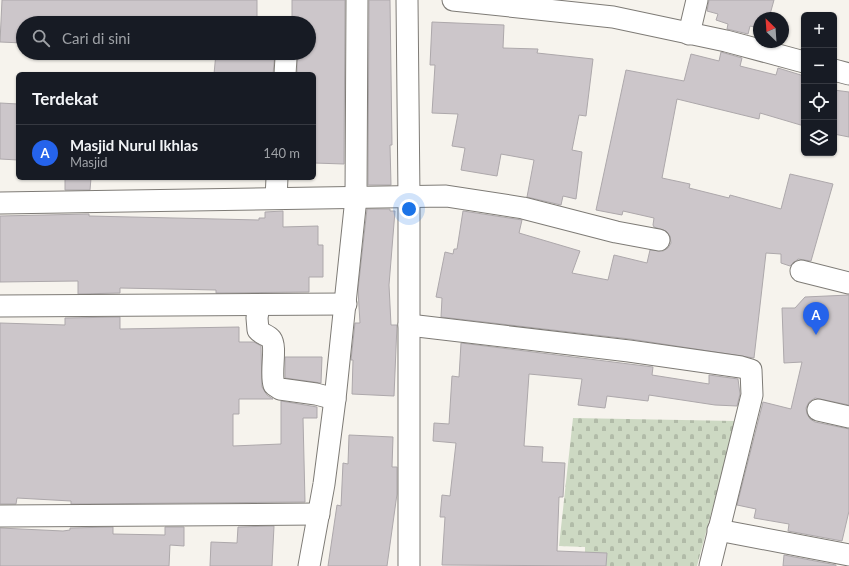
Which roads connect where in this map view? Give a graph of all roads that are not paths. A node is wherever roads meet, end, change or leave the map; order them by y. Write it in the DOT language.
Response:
graph roads {
  1 [pos="357,0"];
  2 [pos="407,0"];
  3 [pos="453,0"];
  4 [pos="697,0"];
  5 [pos="689,34"];
  6 [pos="801,61"];
  7 [pos="837,71"];
  8 [pos="849,74"];
  9 [pos="276,188"];
  10 [pos="409,197"];
  11 [pos="356,198"];
  12 [pos="0,203"];
  13 [pos="659,240"];
  14 [pos="802,271"];
  15 [pos="849,283"];
  16 [pos="346,304"];
  17 [pos="259,305"];
  18 [pos="0,306"];
  19 [pos="410,325"];
  20 [pos="335,399"];
  21 [pos="818,410"];
  22 [pos="849,417"];
  23 [pos="318,514"];
  24 [pos="0,516"];
  25 [pos="718,530"];
  26 [pos="849,555"];
  27 [pos="309,566"];
  28 [pos="409,566"];
  29 [pos="710,566"];
  1 -- 11 [label="street"];
  2 -- 10 [label="street"];
  3 -- 5 [label="street"];
  4 -- 5 [label="street"];
  5 -- 6 [label="street"];
  7 -- 8 [label="street"];
  9 -- 11 [label="street"];
  9 -- 12 [label="street"];
  10 -- 11 [label="street"];
  10 -- 13 [label="street"];
  10 -- 19 [label="street"];
  11 -- 16 [label="street"];
  14 -- 15 [label="street"];
  16 -- 17 [label="street"];
  16 -- 20 [label="street"];
  17 -- 18 [label="street"];
  17 -- 20 [label="street"];
  19 -- 25 [label="street"];
  19 -- 28 [label="street"];
  20 -- 23 [label="street"];
  21 -- 22 [label="street"];
  23 -- 24 [label="street"];
  23 -- 27 [label="street"];
  25 -- 26 [label="street"];
  25 -- 29 [label="street"];
}
